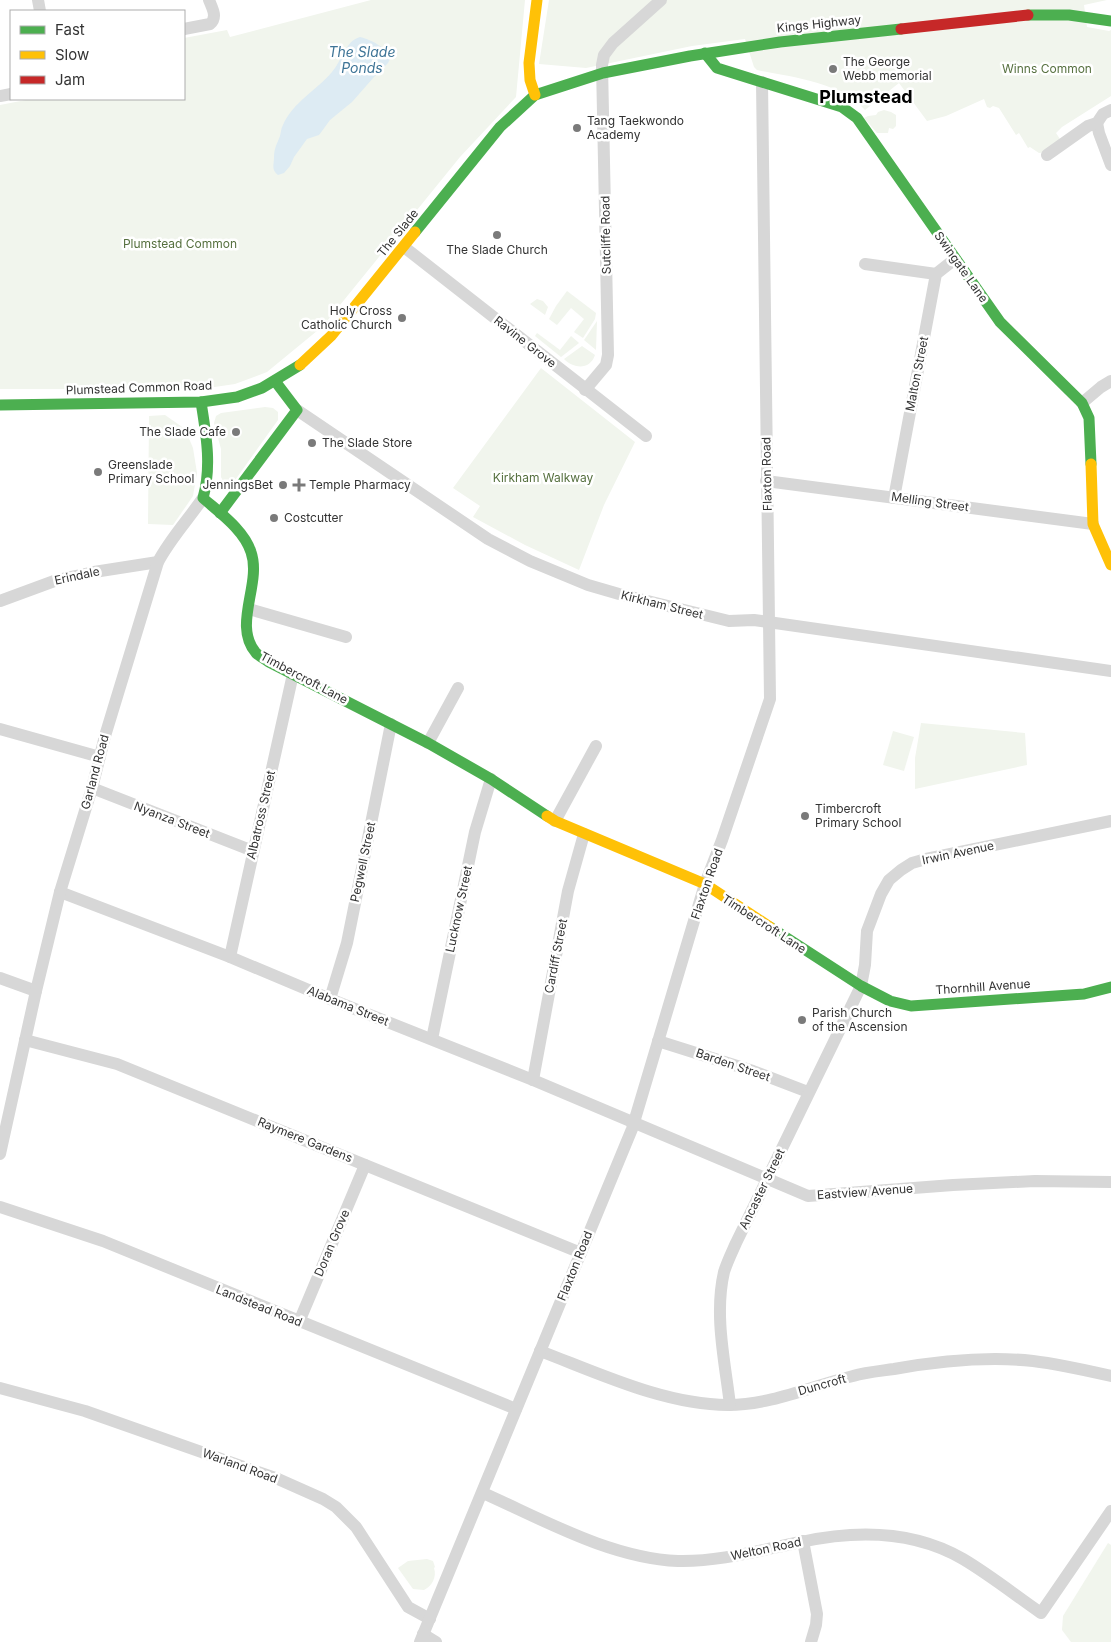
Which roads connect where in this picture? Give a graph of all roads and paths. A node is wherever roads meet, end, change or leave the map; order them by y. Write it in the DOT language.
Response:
graph roads {
  1 [pos="209,0"];
  2 [pos="537,0"];
  3 [pos="661,0"];
  4 [pos="1111,21"];
  5 [pos="185,30"];
  6 [pos="705,54"];
  7 [pos="603,73"];
  8 [pos="762,82"];
  9 [pos="535,95"];
  10 [pos="1111,110"];
  11 [pos="1097,122"];
  12 [pos="1047,155"];
  13 [pos="1111,165"];
  14 [pos="404,247"];
  15 [pos="955,259"];
  16 [pos="865,264"];
  17 [pos="936,274"];
  18 [pos="275,381"];
  19 [pos="1111,381"];
  20 [pos="585,390"];
  21 [pos="201,402"];
  22 [pos="1082,403"];
  23 [pos="0,405"];
  24 [pos="297,410"];
  25 [pos="646,436"];
  26 [pos="766,481"];
  27 [pos="203,498"];
  28 [pos="894,498"];
  29 [pos="220,513"];
  30 [pos="1092,524"];
  31 [pos="158,562"];
  32 [pos="1111,565"];
  33 [pos="0,601"];
  34 [pos="249,609"];
  35 [pos="770,623"];
  36 [pos="346,637"];
  37 [pos="1111,671"];
  38 [pos="293,674"];
  39 [pos="458,688"];
  40 [pos="391,724"];
  41 [pos="0,729"];
  42 [pos="428,743"];
  43 [pos="596,746"];
  44 [pos="100,757"];
  45 [pos="491,779"];
  46 [pos="92,788"];
  47 [pos="555,821"];
  48 [pos="1111,821"];
  49 [pos="584,834"];
  50 [pos="253,851"];
  51 [pos="705,884"];
  52 [pos="60,892"];
  53 [pos="230,958"];
  54 [pos="0,978"];
  55 [pos="861,986"];
  56 [pos="1111,987"];
  57 [pos="36,991"];
  58 [pos="330,999"];
  59 [pos="432,1039"];
  60 [pos="25,1040"];
  61 [pos="658,1040"];
  62 [pos="533,1080"];
  63 [pos="808,1092"];
  64 [pos="634,1122"];
  65 [pos="0,1154"];
  66 [pos="365,1164"];
  67 [pos="767,1179"];
  68 [pos="1111,1182"];
  69 [pos="0,1207"];
  70 [pos="581,1254"];
  71 [pos="299,1322"];
  72 [pos="540,1351"];
  73 [pos="1111,1376"];
  74 [pos="0,1388"];
  75 [pos="730,1405"];
  76 [pos="516,1409"];
  77 [pos="483,1493"];
  78 [pos="1111,1511"];
  79 [pos="803,1541"];
  80 [pos="430,1619"];
  81 [pos="422,1638"];
  82 [pos="436,1642"];
  83 [pos="811,1642"];
  1 -- 5 [label="street"];
  2 -- 9 [label="street"];
  3 -- 7 [label="street, Sutcliffe Road"];
  4 -- 6 [label="street, Kings Highway"];
  6 -- 7 [label="street, Kings Highway"];
  6 -- 8 [label="street, Swingate Lane"];
  7 -- 9 [label="street, Kings Highway"];
  7 -- 20 [label="street, Sutcliffe Road"];
  8 -- 15 [label="street, Swingate Lane"];
  8 -- 26 [label="street, Flaxton Road"];
  9 -- 14 [label="street, The Slade"];
  10 -- 11 [label="street"];
  11 -- 12 [label="street"];
  11 -- 13 [label="street"];
  14 -- 18 [label="street, The Slade"];
  14 -- 20 [label="street, Ravine Grove"];
  15 -- 17 [label="street"];
  15 -- 22 [label="street, Swingate Lane"];
  16 -- 17 [label="street"];
  17 -- 28 [label="street, Malton Street"];
  18 -- 21 [label="street, Plumstead Common Road"];
  18 -- 24 [label="street, Kirkham Street"];
  19 -- 22 [label="street"];
  20 -- 25 [label="street, Ravine Grove"];
  21 -- 23 [label="street, Plumstead Common Road"];
  21 -- 27 [label="street, Garland Road"];
  22 -- 30 [label="street, Swingate Lane"];
  24 -- 29 [label="street"];
  24 -- 35 [label="street, Kirkham Street"];
  26 -- 28 [label="street, Melling Street"];
  26 -- 35 [label="street, Flaxton Road"];
  27 -- 29 [label="street, Timbercroft Lane"];
  27 -- 31 [label="street, Garland Road"];
  28 -- 30 [label="street, Melling Street"];
  29 -- 34 [label="street, Timbercroft Lane"];
  30 -- 32 [label="street, Swingate Lane"];
  31 -- 33 [label="street, Erindale"];
  31 -- 44 [label="street, Garland Road"];
  34 -- 36 [label="street"];
  34 -- 38 [label="street, Timbercroft Lane"];
  35 -- 37 [label="street, Kirkham Street"];
  35 -- 51 [label="street, Flaxton Road"];
  38 -- 40 [label="street, Timbercroft Lane"];
  38 -- 50 [label="street, Albatross Street"];
  39 -- 42 [label="street"];
  40 -- 42 [label="street, Timbercroft Lane"];
  40 -- 58 [label="street, Pegwell Street"];
  41 -- 44 [label="street"];
  42 -- 45 [label="street, Timbercroft Lane"];
  43 -- 47 [label="street"];
  44 -- 46 [label="street, Garland Road"];
  45 -- 47 [label="street, Timbercroft Lane"];
  45 -- 59 [label="street, Lucknow Street"];
  46 -- 50 [label="street, Nyanza Street"];
  46 -- 52 [label="street, Garland Road"];
  47 -- 49 [label="street, Timbercroft Lane"];
  48 -- 55 [label="street, Irwin Avenue"];
  49 -- 51 [label="street, Timbercroft Lane"];
  49 -- 62 [label="street, Cardiff Street"];
  50 -- 53 [label="street, Albatross Street"];
  51 -- 55 [label="street, Timbercroft Lane"];
  51 -- 61 [label="street, Flaxton Road"];
  52 -- 53 [label="street, Alabama Street"];
  52 -- 57 [label="street, Garland Road"];
  53 -- 58 [label="street, Alabama Street"];
  54 -- 57 [label="street"];
  55 -- 56 [label="street, Thornhill Avenue"];
  55 -- 63 [label="street, Ancaster Street"];
  57 -- 60 [label="street, Garland Road"];
  58 -- 59 [label="street, Alabama Street"];
  59 -- 62 [label="street, Alabama Street"];
  60 -- 65 [label="street, Garland Road"];
  60 -- 66 [label="street, Raymere Gardens"];
  61 -- 63 [label="street, Barden Street"];
  61 -- 64 [label="street, Flaxton Road"];
  62 -- 64 [label="street, Alabama Street"];
  63 -- 67 [label="street, Ancaster Street"];
  64 -- 67 [label="street, Eastview Avenue"];
  64 -- 70 [label="street, Flaxton Road"];
  66 -- 70 [label="street, Raymere Gardens"];
  66 -- 71 [label="street, Doran Grove"];
  67 -- 68 [label="street, Eastview Avenue"];
  67 -- 75 [label="street, Ancaster Street"];
  69 -- 71 [label="street, Landstead Road"];
  70 -- 72 [label="street, Flaxton Road"];
  71 -- 76 [label="street, Landstead Road"];
  72 -- 75 [label="street, Duncroft"];
  72 -- 76 [label="street, Flaxton Road"];
  73 -- 75 [label="street, Duncroft"];
  74 -- 80 [label="street, Warland Road"];
  76 -- 77 [label="street, Flaxton Road"];
  77 -- 79 [label="street, Welton Road"];
  77 -- 80 [label="street, Flaxton Road"];
  78 -- 79 [label="street, Welton Road"];
  79 -- 83 [label="street"];
  80 -- 81 [label="street, Flaxton Road"];
  81 -- 82 [label="street"];
}
